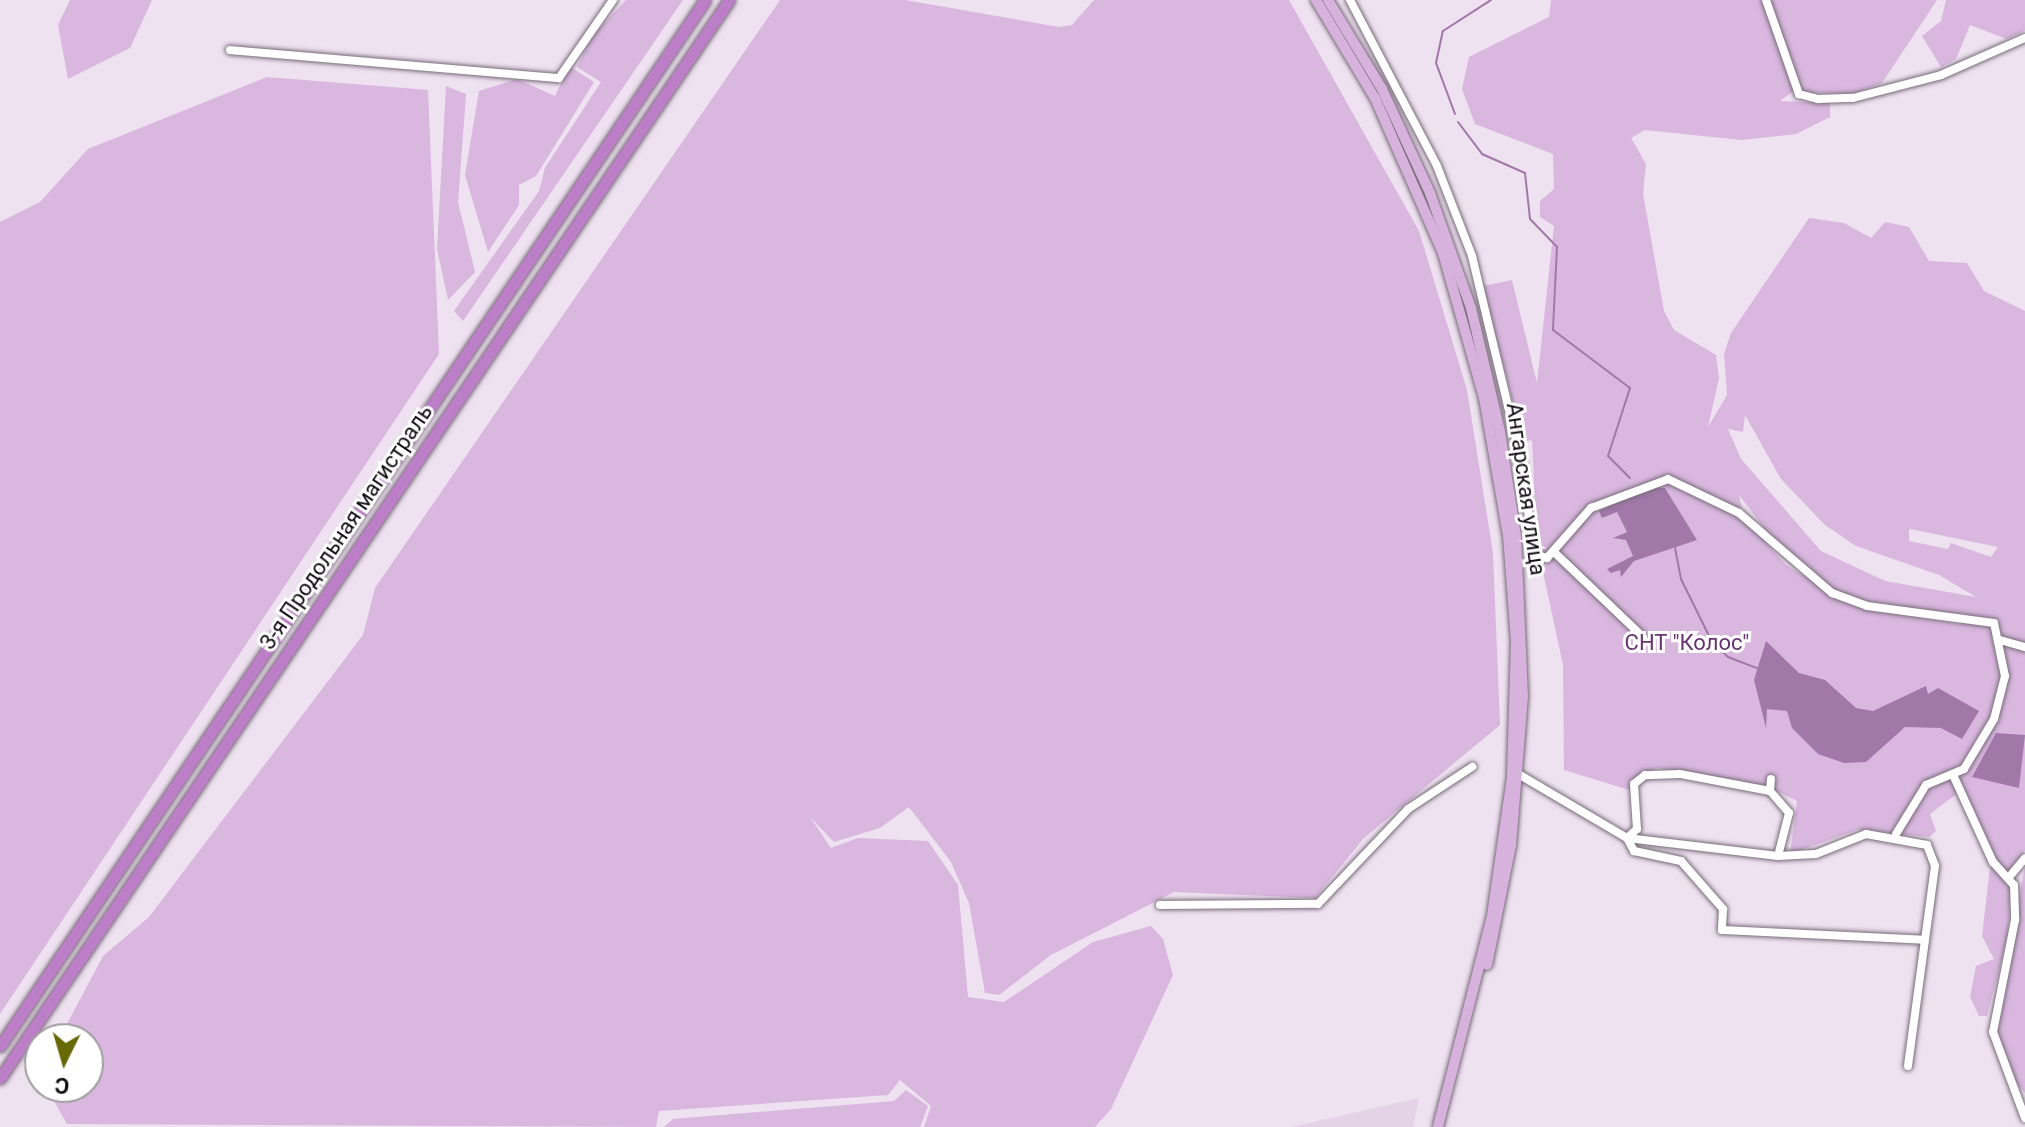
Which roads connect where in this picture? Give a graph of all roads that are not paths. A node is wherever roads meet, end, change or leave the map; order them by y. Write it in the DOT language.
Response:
graph roads {
  1 [pos="613,0"];
  2 [pos="705,0"];
  3 [pos="729,0"];
  4 [pos="1316,0"];
  5 [pos="1328,0"];
  6 [pos="1350,0"];
  7 [pos="1766,0"];
  8 [pos="2025,38"];
  9 [pos="230,50"];
  10 [pos="1554,552"];
  11 [pos="1643,637"];
  12 [pos="2000,640"];
  13 [pos="2025,647"];
  14 [pos="1472,767"];
  15 [pos="1520,775"];
  16 [pos="1954,777"];
  17 [pos="1771,779"];
  18 [pos="1770,791"];
  19 [pos="1896,834"];
  20 [pos="1627,838"];
  21 [pos="1778,856"];
  22 [pos="2025,858"];
  23 [pos="2010,876"];
  24 [pos="1160,905"];
  25 [pos="1925,940"];
  26 [pos="1470,1012"];
  27 [pos="0,1046"];
  28 [pos="1908,1066"];
  29 [pos="0,1078"];
  30 [pos="2025,1118"];
  31 [pos="1438,1127"];
  1 -- 9 [label="street"];
  2 -- 27 [label="highway, 3-я Продольная магистраль"];
  3 -- 29 [label="highway, 3-я Продольная магистраль"];
  4 -- 26 [label="main road, Ангарская улица"];
  5 -- 15 [label="main road, Ангарская улица"];
  6 -- 10 [label="street"];
  7 -- 8 [label="street"];
  10 -- 11 [label="street"];
  10 -- 12 [label="street"];
  12 -- 13 [label="street"];
  12 -- 16 [label="street"];
  14 -- 24 [label="street"];
  15 -- 20 [label="street"];
  15 -- 26 [label="main road, Ангарская улица"];
  16 -- 19 [label="street"];
  16 -- 23 [label="street"];
  17 -- 18 [label="street"];
  18 -- 20 [label="street"];
  18 -- 21 [label="street"];
  19 -- 21 [label="street"];
  19 -- 25 [label="street"];
  20 -- 21 [label="street"];
  20 -- 25 [label="street"];
  22 -- 23 [label="street"];
  23 -- 30 [label="street"];
  25 -- 28 [label="street"];
  26 -- 31 [label="main road, Ангарская улица"];
}
